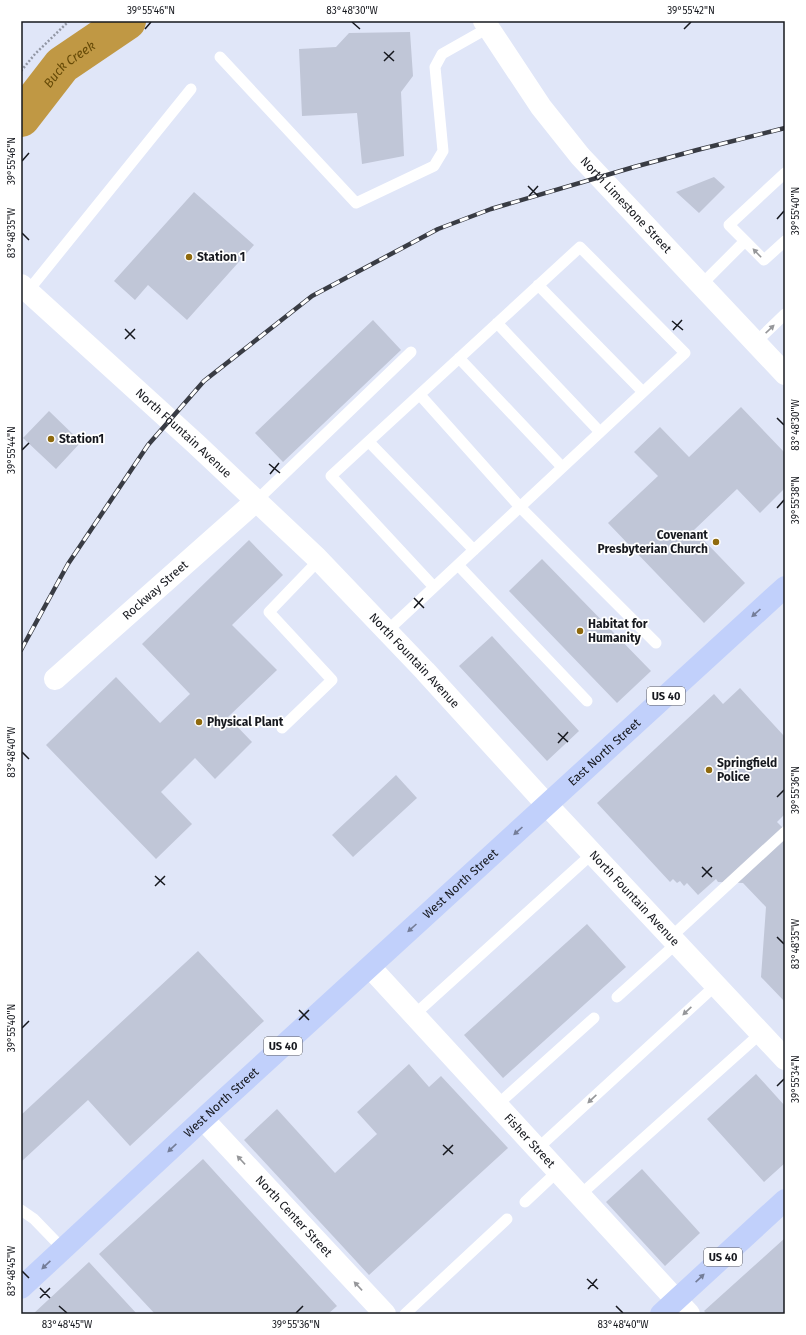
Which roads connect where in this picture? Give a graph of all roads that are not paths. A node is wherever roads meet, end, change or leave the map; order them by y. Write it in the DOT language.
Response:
graph roads {
  1 [pos="486,25"];
  2 [pos="220,57"];
  3 [pos="191,89"];
  4 [pos="785,173"];
  5 [pos="746,241"];
  6 [pos="785,241"];
  7 [pos="538,285"];
  8 [pos="701,285"];
  9 [pos="25,288"];
  10 [pos="785,314"];
  11 [pos="497,323"];
  12 [pos="755,343"];
  13 [pos="411,352"];
  14 [pos="460,358"];
  15 [pos="785,374"];
  16 [pos="643,392"];
  17 [pos="420,395"];
  18 [pos="600,432"];
  19 [pos="369,442"];
  20 [pos="562,468"];
  21 [pos="256,501"];
  22 [pos="520,507"];
  23 [pos="474,550"];
  24 [pos="319,560"];
  25 [pos="458,565"];
  26 [pos="434,586"];
  27 [pos="785,587"];
  28 [pos="387,631"];
  29 [pos="656,643"];
  30 [pos="55,679"];
  31 [pos="587,701"];
  32 [pos="282,728"];
  33 [pos="547,804"];
  34 [pos="785,832"];
  35 [pos="593,854"];
  36 [pos="674,940"];
  37 [pos="370,967"];
  38 [pos="716,985"];
  39 [pos="617,997"];
  40 [pos="414,1015"];
  41 [pos="594,1018"];
  42 [pos="761,1032"];
  43 [pos="785,1058"];
  44 [pos="497,1105"];
  45 [pos="203,1119"];
  46 [pos="538,1149"];
  47 [pos="558,1171"];
  48 [pos="580,1195"];
  49 [pos="785,1200"];
  50 [pos="525,1202"];
  51 [pos="21,1210"];
  52 [pos="508,1219"];
  53 [pos="63,1249"];
  54 [pos="21,1288"];
  55 [pos="675,1309"];
  56 [pos="385,1314"];
  57 [pos="406,1314"];
  1 -- 2 [label="lane"];
  1 -- 8 [label="street, North Limestone Street"];
  3 -- 9 [label="lane"];
  4 -- 5 [label="lane"];
  6 -- 5 [label="lane, one-way"];
  5 -- 8 [label="lane"];
  7 -- 11 [label="lane"];
  7 -- 16 [label="lane"];
  7 -- 16 [label="lane"];
  8 -- 12 [label="street, North Limestone Street"];
  9 -- 21 [label="street, North Fountain Avenue"];
  12 -- 10 [label="lane, one-way"];
  11 -- 14 [label="lane"];
  11 -- 18 [label="lane"];
  12 -- 15 [label="street, North Limestone Street"];
  13 -- 21 [label="lane"];
  14 -- 17 [label="lane"];
  14 -- 20 [label="lane"];
  16 -- 18 [label="lane"];
  17 -- 19 [label="lane"];
  17 -- 22 [label="lane"];
  18 -- 20 [label="lane"];
  19 -- 23 [label="lane"];
  19 -- 26 [label="lane"];
  20 -- 22 [label="lane"];
  21 -- 24 [label="street, North Fountain Avenue"];
  21 -- 30 [label="street, Rockway Street"];
  22 -- 23 [label="lane"];
  22 -- 29 [label="lane"];
  23 -- 25 [label="lane"];
  24 -- 28 [label="street, North Fountain Avenue"];
  24 -- 32 [label="lane"];
  25 -- 26 [label="lane"];
  25 -- 31 [label="lane"];
  26 -- 28 [label="lane"];
  27 -- 33 [label="main road, East North Street / US 40, one-way"];
  28 -- 33 [label="street, North Fountain Avenue"];
  33 -- 35 [label="street, North Fountain Avenue"];
  33 -- 37 [label="main road, West North Street / US 40, one-way"];
  34 -- 36 [label="lane"];
  35 -- 36 [label="street, North Fountain Avenue"];
  35 -- 40 [label="lane"];
  36 -- 38 [label="street, North Fountain Avenue"];
  36 -- 39 [label="lane"];
  37 -- 40 [label="street, Fisher Street"];
  37 -- 45 [label="main road, West North Street / US 40"];
  38 -- 42 [label="street, North Fountain Avenue"];
  38 -- 46 [label="lane, one-way"];
  40 -- 44 [label="street, Fisher Street"];
  41 -- 44 [label="lane"];
  42 -- 43 [label="street, North Fountain Avenue"];
  42 -- 48 [label="lane"];
  44 -- 46 [label="street, Fisher Street"];
  45 -- 53 [label="main road, West North Street / US 40, one-way"];
  56 -- 45 [label="street, North Center Street, one-way"];
  46 -- 47 [label="street, Fisher Street"];
  47 -- 48 [label="street, Fisher Street"];
  47 -- 50 [label="lane"];
  48 -- 55 [label="street, Fisher Street"];
  55 -- 49 [label="main road, US 40, one-way"];
  51 -- 53 [label="lane"];
  52 -- 57 [label="lane"];
  53 -- 54 [label="main road, West North Street / US 40, one-way"];
}
